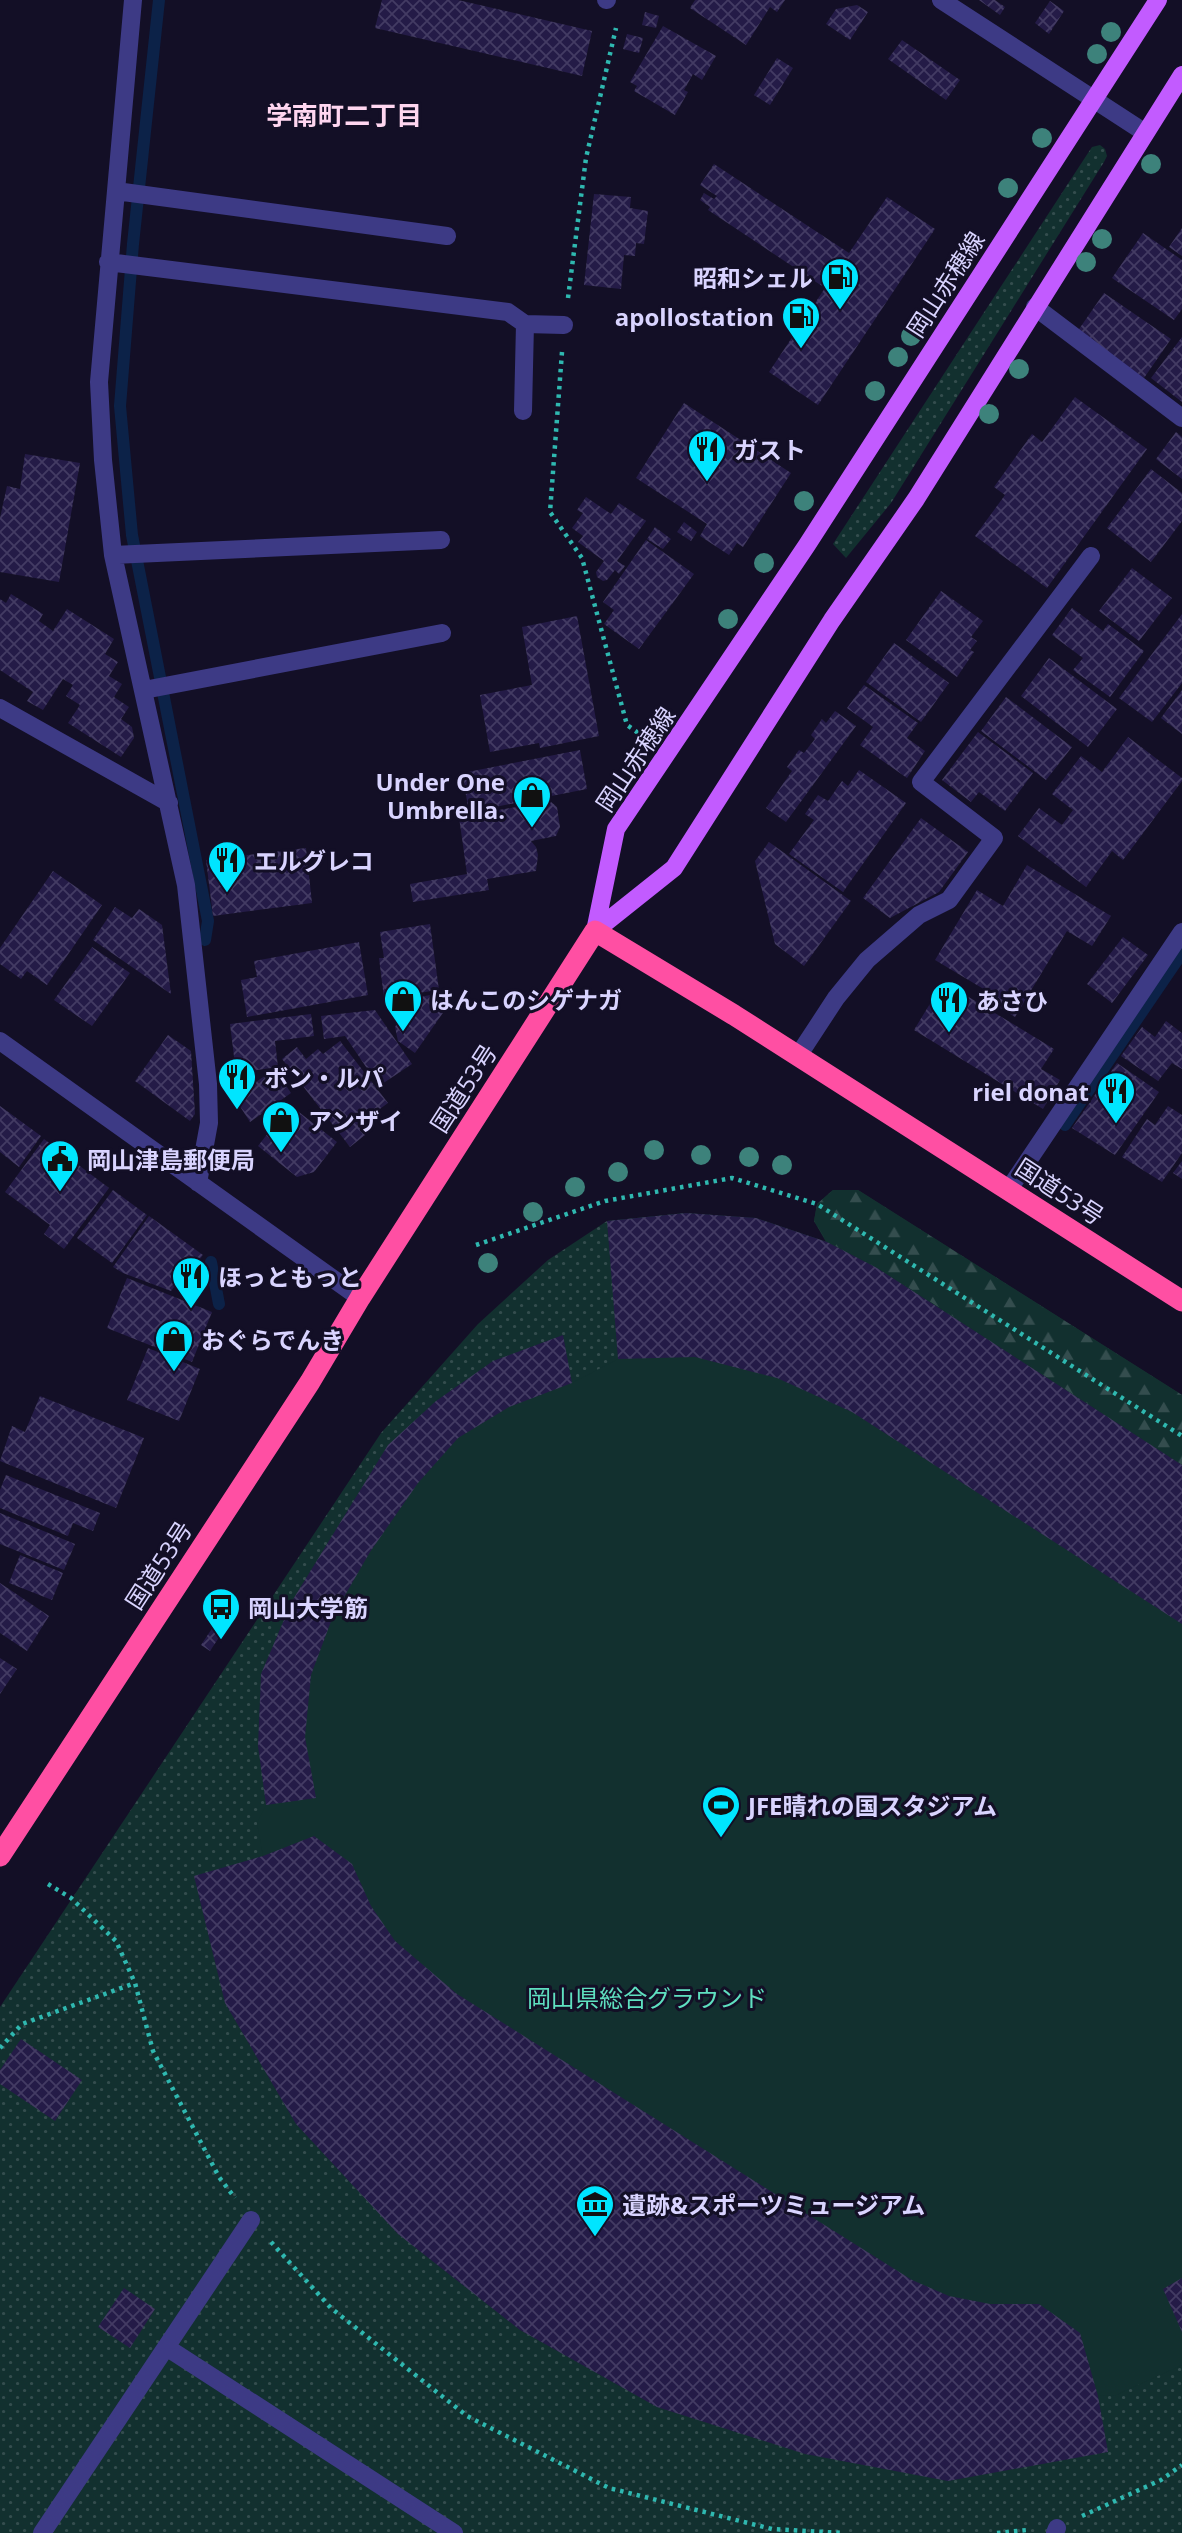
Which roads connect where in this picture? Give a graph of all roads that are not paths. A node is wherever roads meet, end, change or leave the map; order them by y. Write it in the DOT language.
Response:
graph roads {
  1 [pos="133,0"];
  2 [pos="941,0"];
  3 [pos="1158,0"];
  4 [pos="1182,75"];
  5 [pos="1092,99"];
  6 [pos="1144,132"];
  7 [pos="131,192"];
  8 [pos="447,236"];
  9 [pos="108,262"];
  10 [pos="1035,307"];
  11 [pos="525,324"];
  12 [pos="565,325"];
  13 [pos="523,411"];
  14 [pos="1182,418"];
  15 [pos="441,540"];
  16 [pos="127,555"];
  17 [pos="1091,556"];
  18 [pos="442,633"];
  19 [pos="156,688"];
  20 [pos="0,708"];
  21 [pos="169,803"];
  22 [pos="595,931"];
  23 [pos="1182,932"];
  24 [pos="0,1041"];
  25 [pos="799,1056"];
  26 [pos="198,1183"];
  27 [pos="1009,1189"];
  28 [pos="360,1298"];
  29 [pos="1182,1301"];
  30 [pos="0,1856"];
  31 [pos="251,2220"];
  32 [pos="166,2347"];
  33 [pos="43,2533"];
  34 [pos="454,2533"];
  1 -- 7 [label="street"];
  2 -- 5 [label="street"];
  3 -- 5 [label="main road, 岡山赤穂線"];
  4 -- 6 [label="main road"];
  5 -- 6 [label="street"];
  5 -- 22 [label="main road, 岡山赤穂線"];
  6 -- 10 [label="main road"];
  7 -- 8 [label="street"];
  7 -- 9 [label="street"];
  9 -- 11 [label="street"];
  9 -- 16 [label="street"];
  10 -- 14 [label="street"];
  10 -- 22 [label="main road"];
  11 -- 12 [label="street"];
  11 -- 13 [label="street"];
  15 -- 16 [label="street"];
  16 -- 19 [label="street"];
  17 -- 25 [label="street"];
  18 -- 19 [label="street"];
  19 -- 21 [label="street"];
  20 -- 21 [label="street"];
  21 -- 26 [label="street"];
  22 -- 25 [label="highway, 国道53号"];
  22 -- 28 [label="highway, 国道53号"];
  23 -- 27 [label="street"];
  24 -- 26 [label="street"];
  25 -- 27 [label="highway, 国道53号"];
  26 -- 28 [label="street"];
  27 -- 29 [label="highway, 国道53号"];
  28 -- 30 [label="highway, 国道53号"];
  31 -- 32 [label="street"];
  32 -- 33 [label="street"];
  32 -- 34 [label="street"];
}
